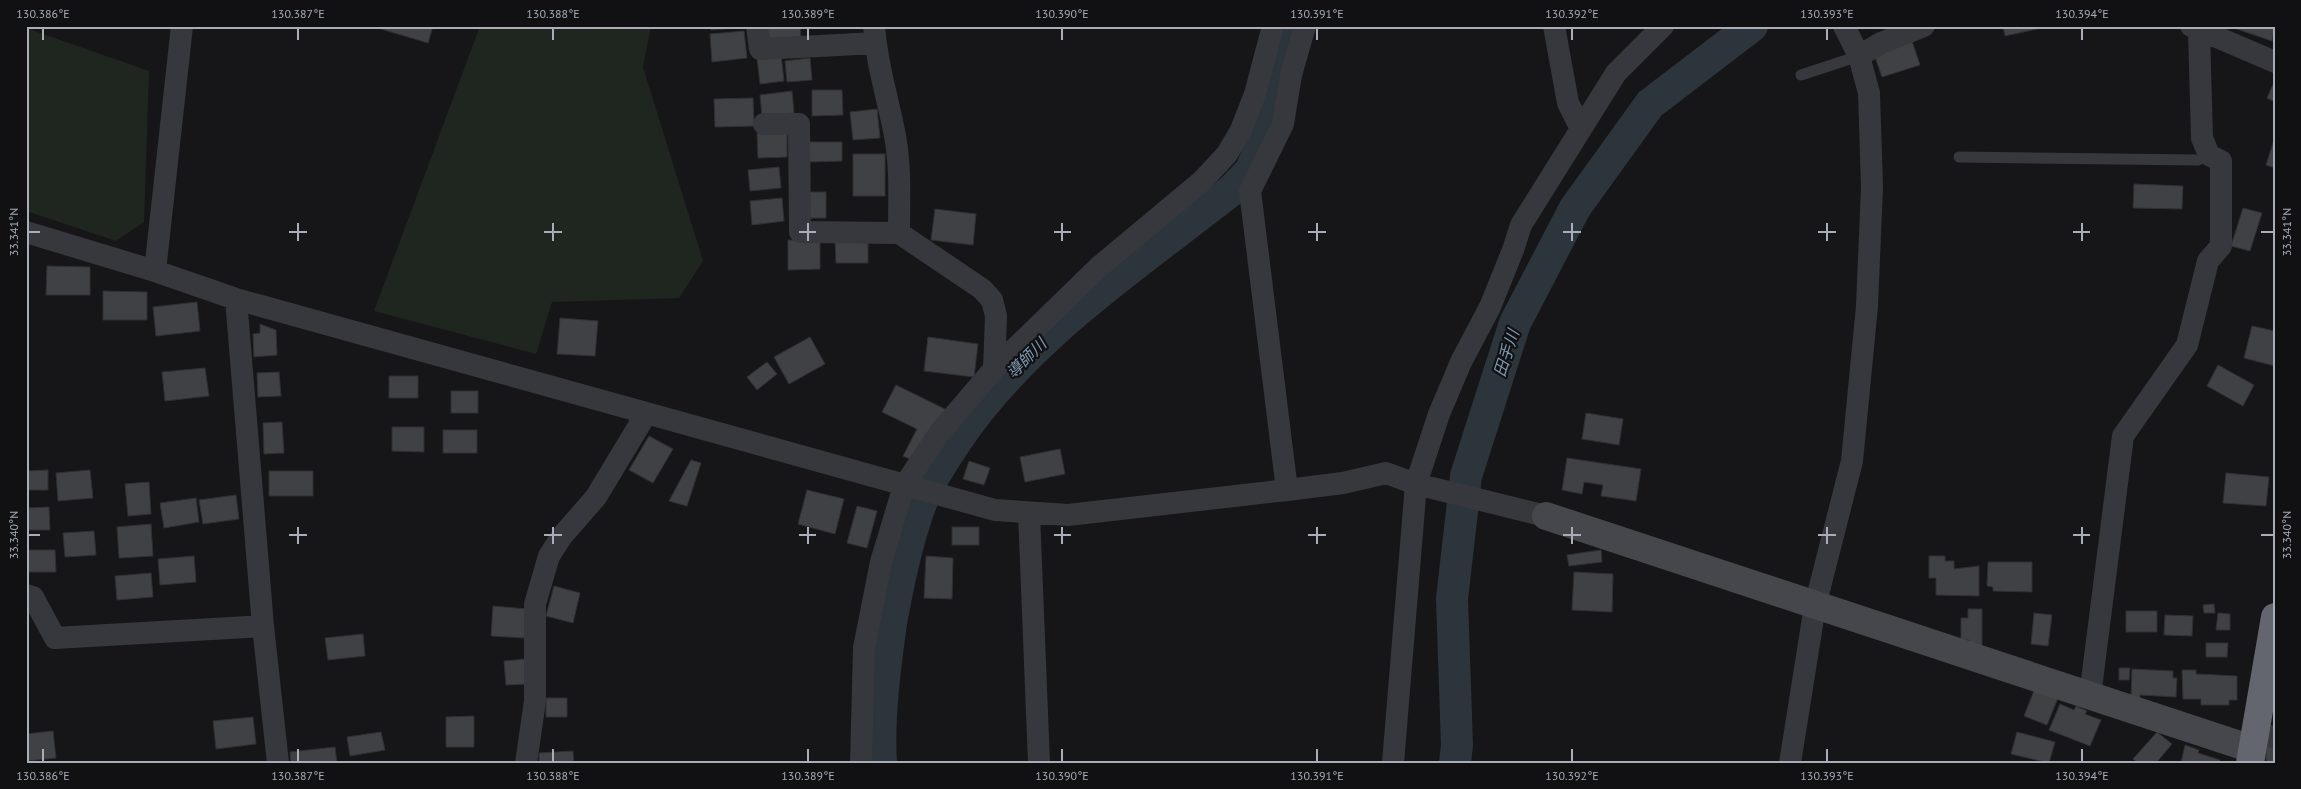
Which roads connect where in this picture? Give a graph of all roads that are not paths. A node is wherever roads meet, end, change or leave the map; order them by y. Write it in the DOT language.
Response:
graph roads {
  1 [pos="182,26"];
  2 [pos="757,26"];
  3 [pos="1273,26"];
  4 [pos="1305,26"];
  5 [pos="1554,26"];
  6 [pos="1663,26"];
  7 [pos="1844,26"];
  8 [pos="1924,26"];
  9 [pos="2195,28"];
  10 [pos="875,34"];
  11 [pos="1857,52"];
  12 [pos="2275,62"];
  13 [pos="1801,76"];
  14 [pos="764,124"];
  15 [pos="1581,129"];
  16 [pos="2209,155"];
  17 [pos="1959,156"];
  18 [pos="26,232"];
  19 [pos="899,233"];
  20 [pos="155,271"];
  21 [pos="236,299"];
  22 [pos="994,369"];
  23 [pos="646,414"];
  24 [pos="1416,484"];
  25 [pos="904,486"];
  26 [pos="1287,490"];
  27 [pos="1029,513"];
  28 [pos="1546,516"];
  29 [pos="26,595"];
  30 [pos="1815,606"];
  31 [pos="2275,617"];
  32 [pos="263,626"];
  33 [pos="2090,696"];
  34 [pos="2258,746"];
  35 [pos="278,763"];
  36 [pos="526,763"];
  37 [pos="861,763"];
  38 [pos="1039,763"];
  39 [pos="1392,763"];
  40 [pos="1790,763"];
  1 -- 20 [label="street"];
  2 -- 10 [label="street"];
  3 -- 22 [label="street"];
  4 -- 26 [label="street"];
  5 -- 15 [label="street"];
  6 -- 15 [label="street"];
  7 -- 11 [label="street"];
  8 -- 11 [label="street"];
  9 -- 12 [label="street"];
  9 -- 16 [label="street"];
  10 -- 19 [label="street"];
  11 -- 13 [label="lane"];
  11 -- 30 [label="street"];
  14 -- 19 [label="street"];
  15 -- 24 [label="street"];
  16 -- 17 [label="lane"];
  16 -- 33 [label="street"];
  18 -- 20 [label="street"];
  19 -- 22 [label="street"];
  20 -- 21 [label="street"];
  21 -- 23 [label="street"];
  21 -- 32 [label="street"];
  22 -- 25 [label="street"];
  23 -- 25 [label="street"];
  23 -- 36 [label="street"];
  24 -- 26 [label="street"];
  24 -- 28 [label="street"];
  24 -- 39 [label="street"];
  25 -- 27 [label="street"];
  25 -- 37 [label="street"];
  26 -- 27 [label="street"];
  27 -- 38 [label="street"];
  28 -- 30 [label="street"];
  29 -- 32 [label="street"];
  30 -- 33 [label="street"];
  30 -- 40 [label="street"];
  31 -- 34 [label="highway"];
  32 -- 35 [label="street"];
  33 -- 34 [label="street"];
}
